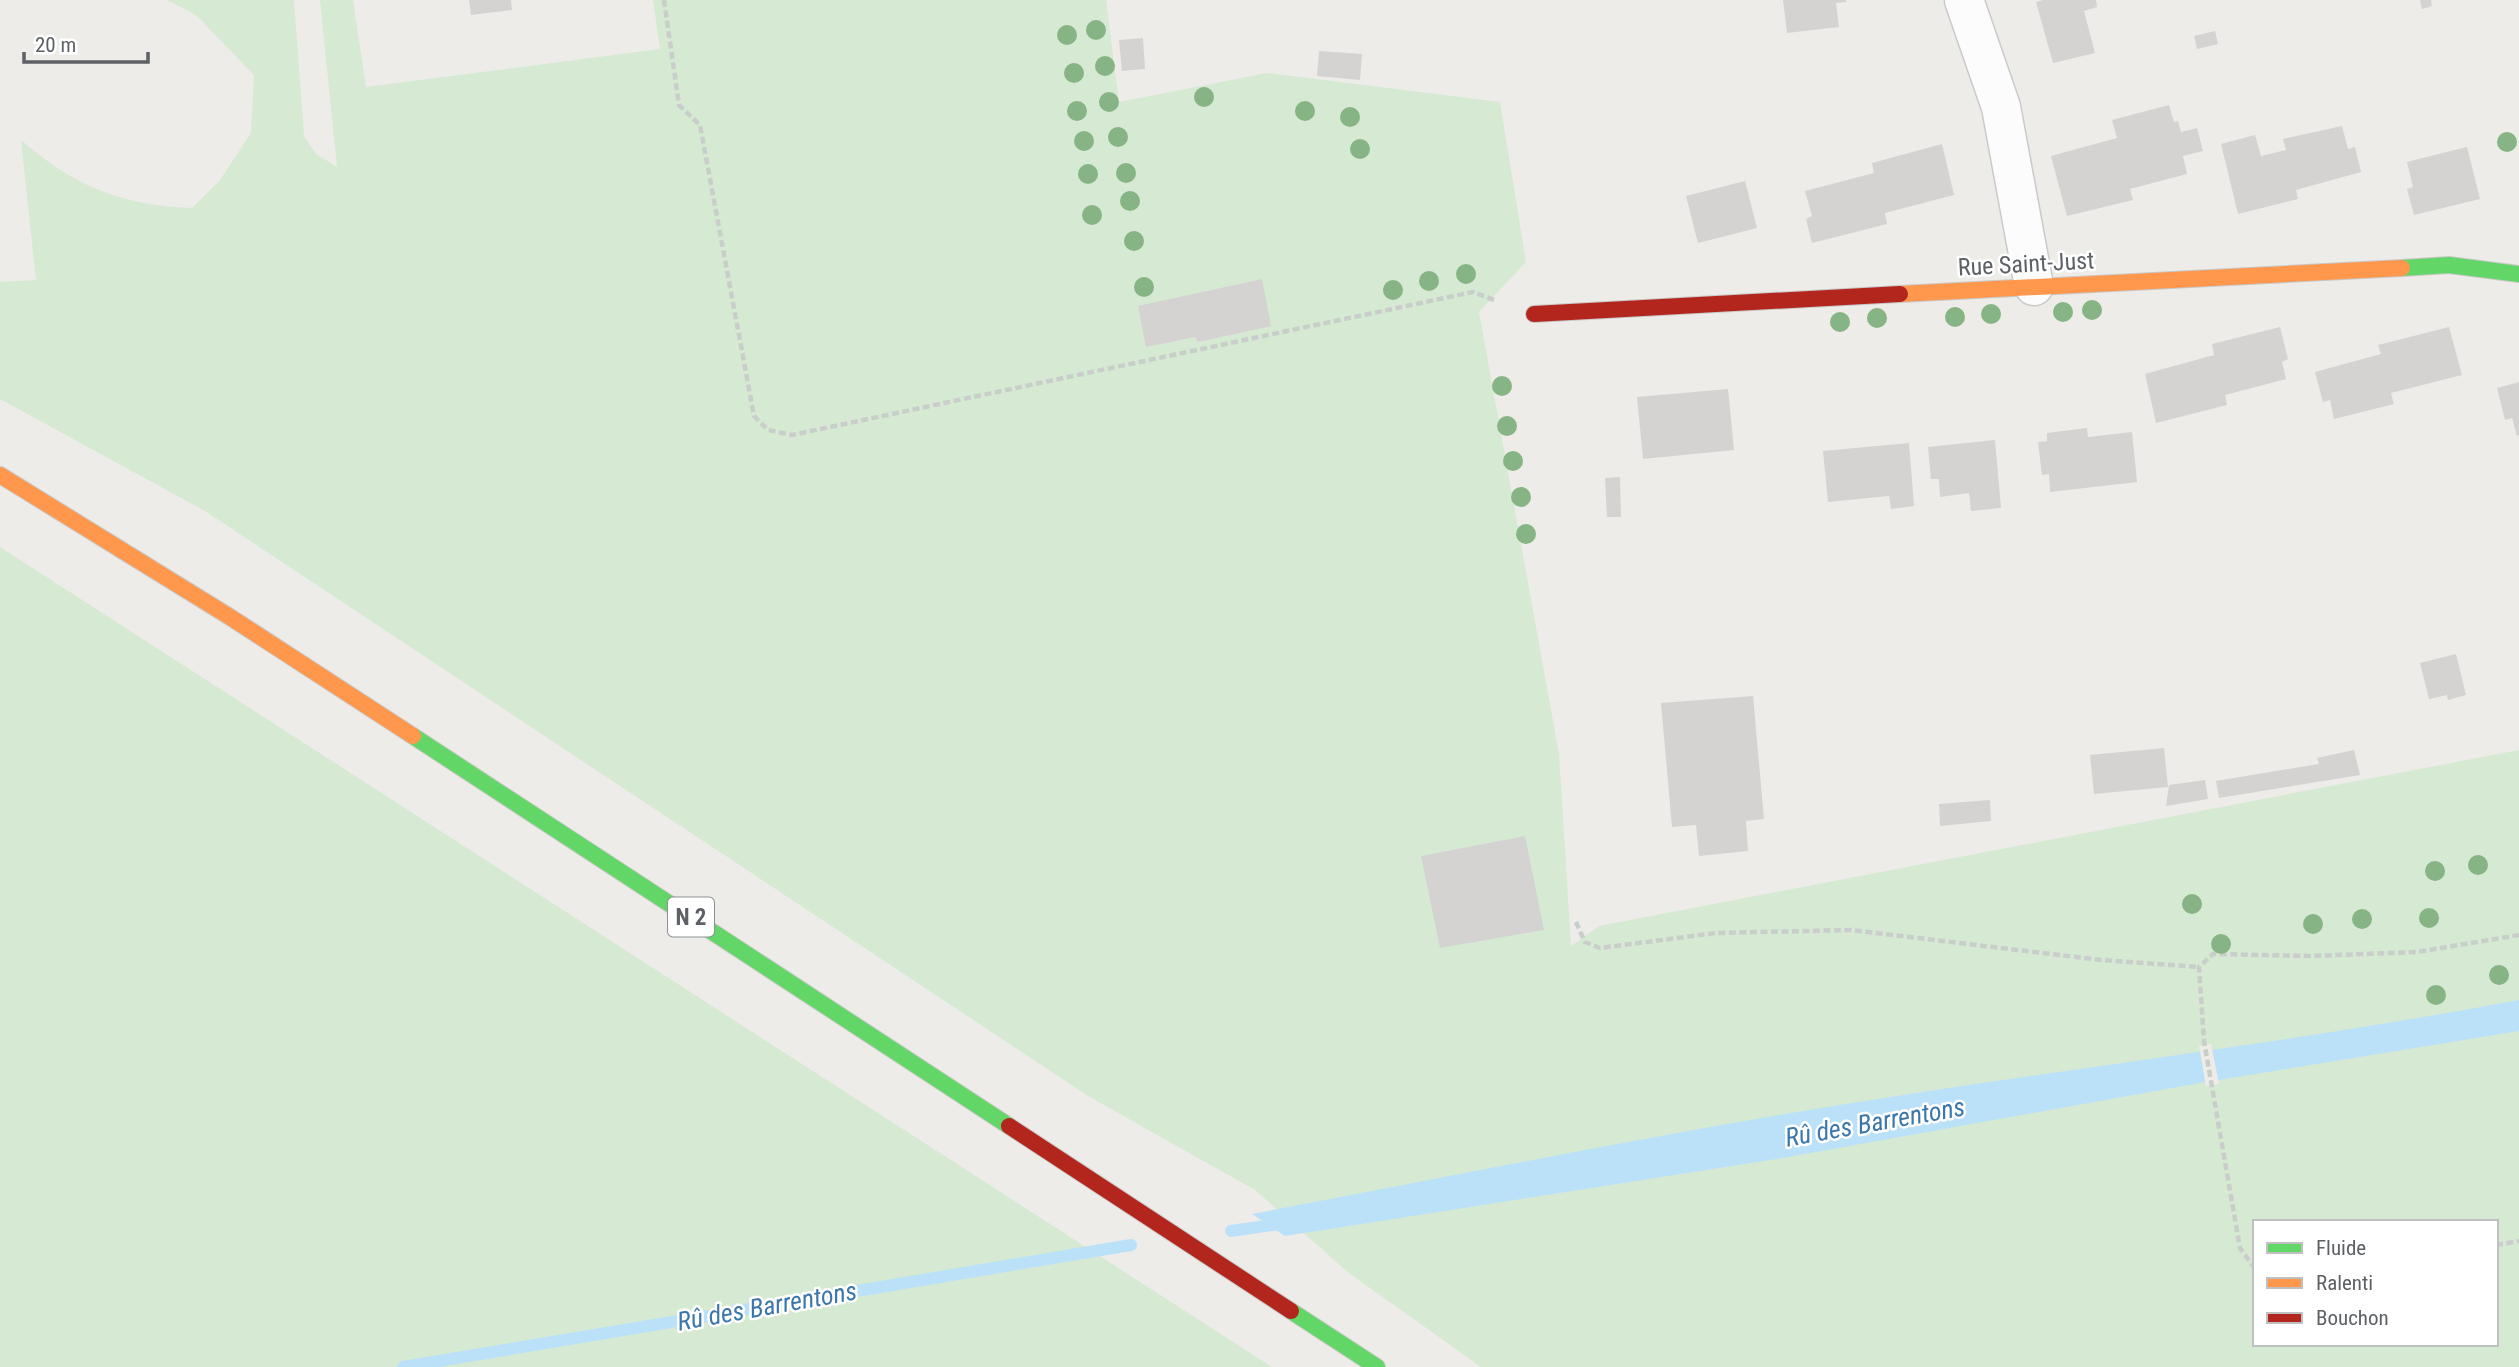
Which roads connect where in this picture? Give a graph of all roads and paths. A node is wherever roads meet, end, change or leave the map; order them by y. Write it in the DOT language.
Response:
graph roads {
  1 [pos="664,0"];
  2 [pos="1964,0"];
  3 [pos="2519,275"];
  4 [pos="2034,286"];
  5 [pos="1534,314"];
  6 [pos="0,475"];
  7 [pos="1576,922"];
  8 [pos="2519,935"];
  9 [pos="2199,967"];
  10 [pos="2519,1241"];
  11 [pos="2498,1245"];
  12 [pos="2253,1266"];
  13 [pos="1377,1367"];
  1 -- 5 [label="path"];
  2 -- 4 [label="street"];
  3 -- 4 [label="main road, Rue Saint-Just"];
  4 -- 5 [label="main road, Rue Saint-Just"];
  6 -- 13 [label="main road, N 2"];
  7 -- 9 [label="path"];
  8 -- 9 [label="path"];
  9 -- 12 [label="path"];
  10 -- 11 [label="path"];
}
